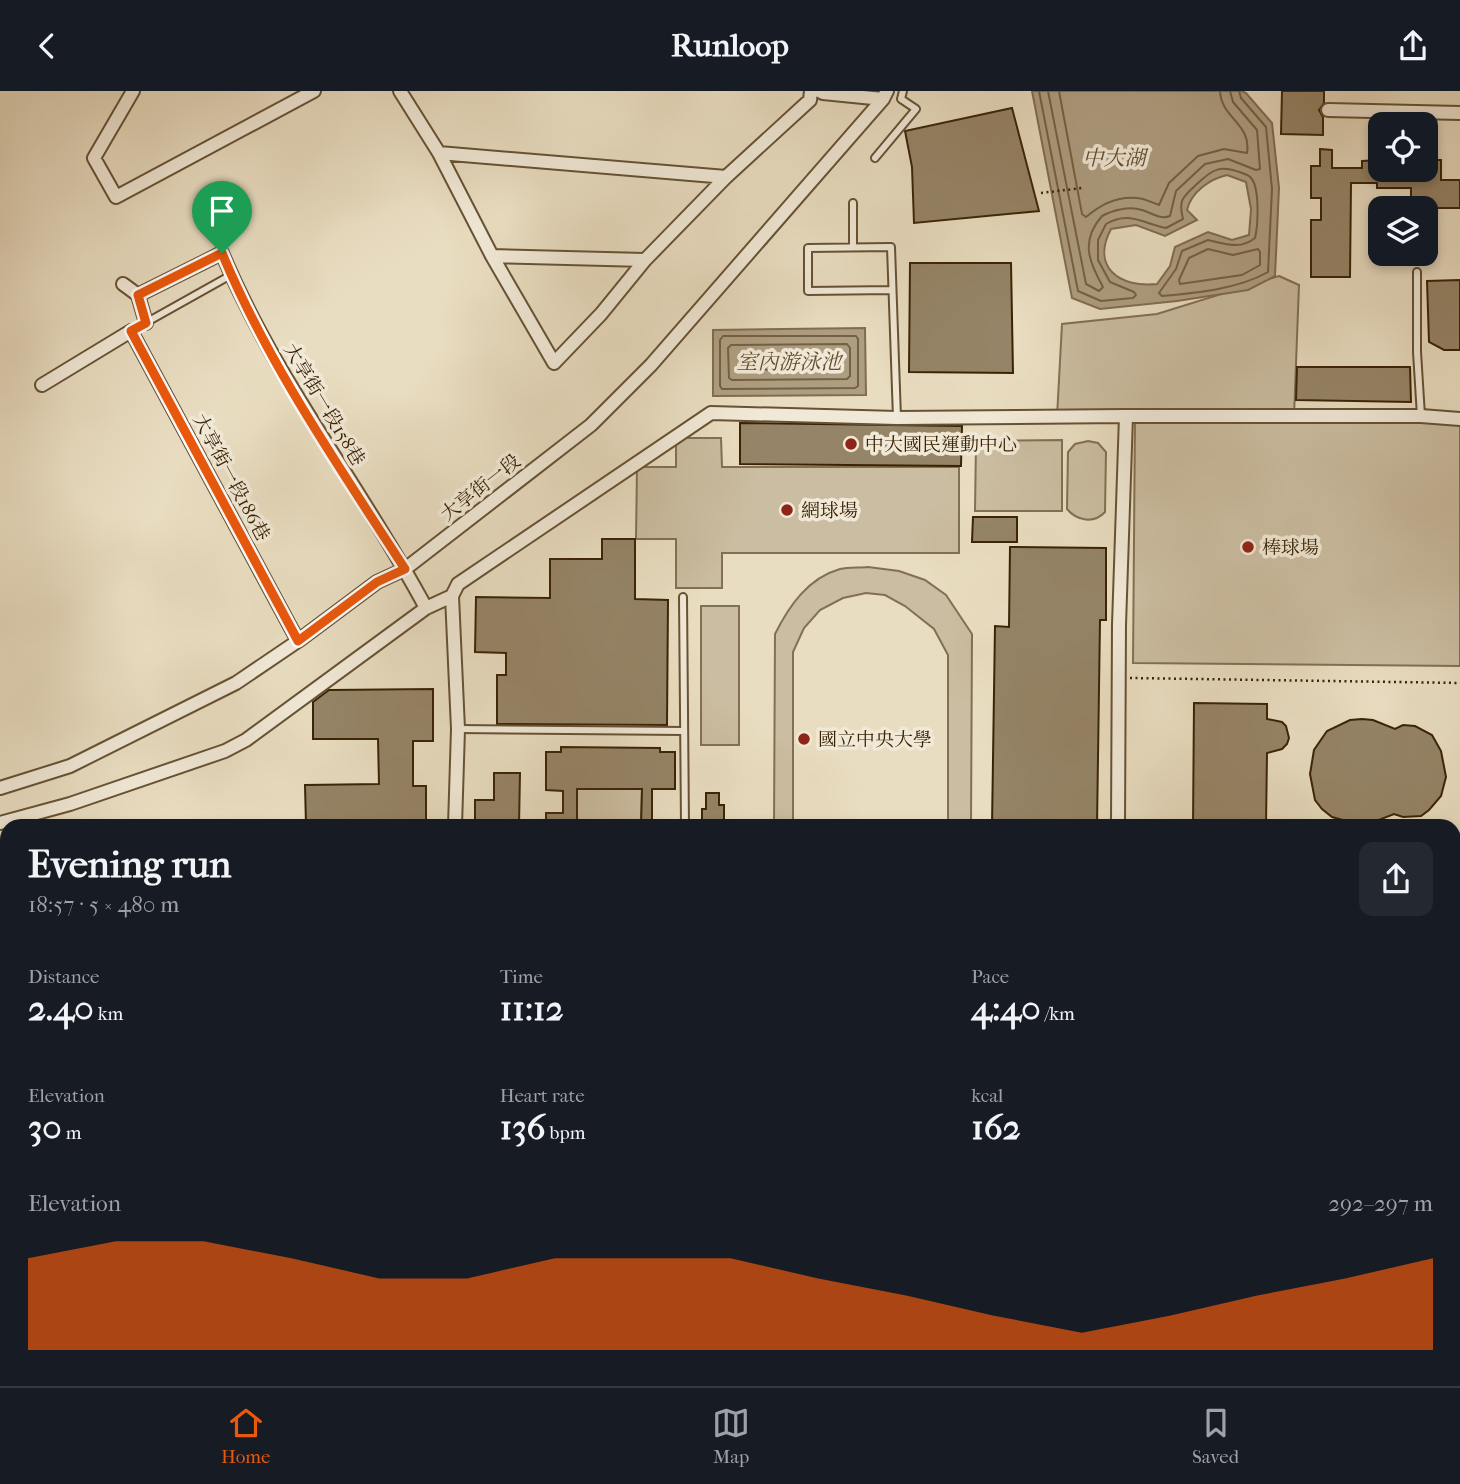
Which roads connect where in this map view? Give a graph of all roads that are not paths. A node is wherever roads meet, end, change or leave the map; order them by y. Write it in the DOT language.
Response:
graph roads {
  1 [pos="133,91"];
  2 [pos="314,91"];
  3 [pos="400,91"];
  4 [pos="811,91"];
  5 [pos="819,91"];
  6 [pos="903,91"];
  7 [pos="885,95"];
  8 [pos="1328,110"];
  9 [pos="1460,113"];
  10 [pos="439,153"];
  11 [pos="875,158"];
  12 [pos="726,177"];
  13 [pos="853,203"];
  14 [pos="853,247"];
  15 [pos="492,256"];
  16 [pos="645,260"];
  17 [pos="1417,272"];
  18 [pos="231,275"];
  19 [pos="122,284"];
  20 [pos="892,290"];
  21 [pos="138,295"];
  22 [pos="146,323"];
  23 [pos="131,331"];
  24 [pos="42,385"];
  25 [pos="1125,416"];
  26 [pos="1421,416"];
  27 [pos="897,418"];
  28 [pos="1460,419"];
  29 [pos="405,569"];
  30 [pos="452,596"];
  31 [pos="683,597"];
  32 [pos="426,608"];
  33 [pos="298,641"];
  34 [pos="458,729"];
  35 [pos="684,731"];
  36 [pos="0,788"];
  37 [pos="15,819"];
  38 [pos="455,819"];
  39 [pos="685,819"];
  40 [pos="1118,819"];
  1 -- 2 [label="street"];
  3 -- 10 [label="street"];
  4 -- 12 [label="street"];
  5 -- 7 [label="street"];
  6 -- 11 [label="lane"];
  7 -- 29 [label="street, 大享街一段"];
  8 -- 9 [label="street"];
  10 -- 12 [label="street"];
  10 -- 15 [label="street"];
  12 -- 16 [label="street"];
  13 -- 14 [label="lane"];
  14 -- 20 [label="lane"];
  14 -- 20 [label="lane"];
  15 -- 16 [label="street"];
  15 -- 16 [label="street"];
  17 -- 26 [label="lane"];
  18 -- 21 [label="street, 大享街一段158巷"];
  18 -- 22 [label="lane"];
  18 -- 29 [label="street, 大享街一段158巷"];
  19 -- 21 [label="street"];
  20 -- 27 [label="lane"];
  21 -- 22 [label="street"];
  22 -- 23 [label="lane"];
  23 -- 24 [label="street"];
  23 -- 33 [label="street, 大享街一段186巷"];
  25 -- 26 [label="street"];
  25 -- 27 [label="street"];
  25 -- 40 [label="street"];
  26 -- 28 [label="street"];
  27 -- 30 [label="street"];
  29 -- 32 [label="street, 大享街一段158巷"];
  29 -- 33 [label="street, 大享街一段"];
  30 -- 32 [label="street"];
  30 -- 34 [label="street"];
  31 -- 35 [label="lane"];
  32 -- 37 [label="street"];
  33 -- 36 [label="street, 大享街一段"];
  34 -- 35 [label="lane"];
  34 -- 38 [label="street"];
  35 -- 39 [label="lane"];
}
